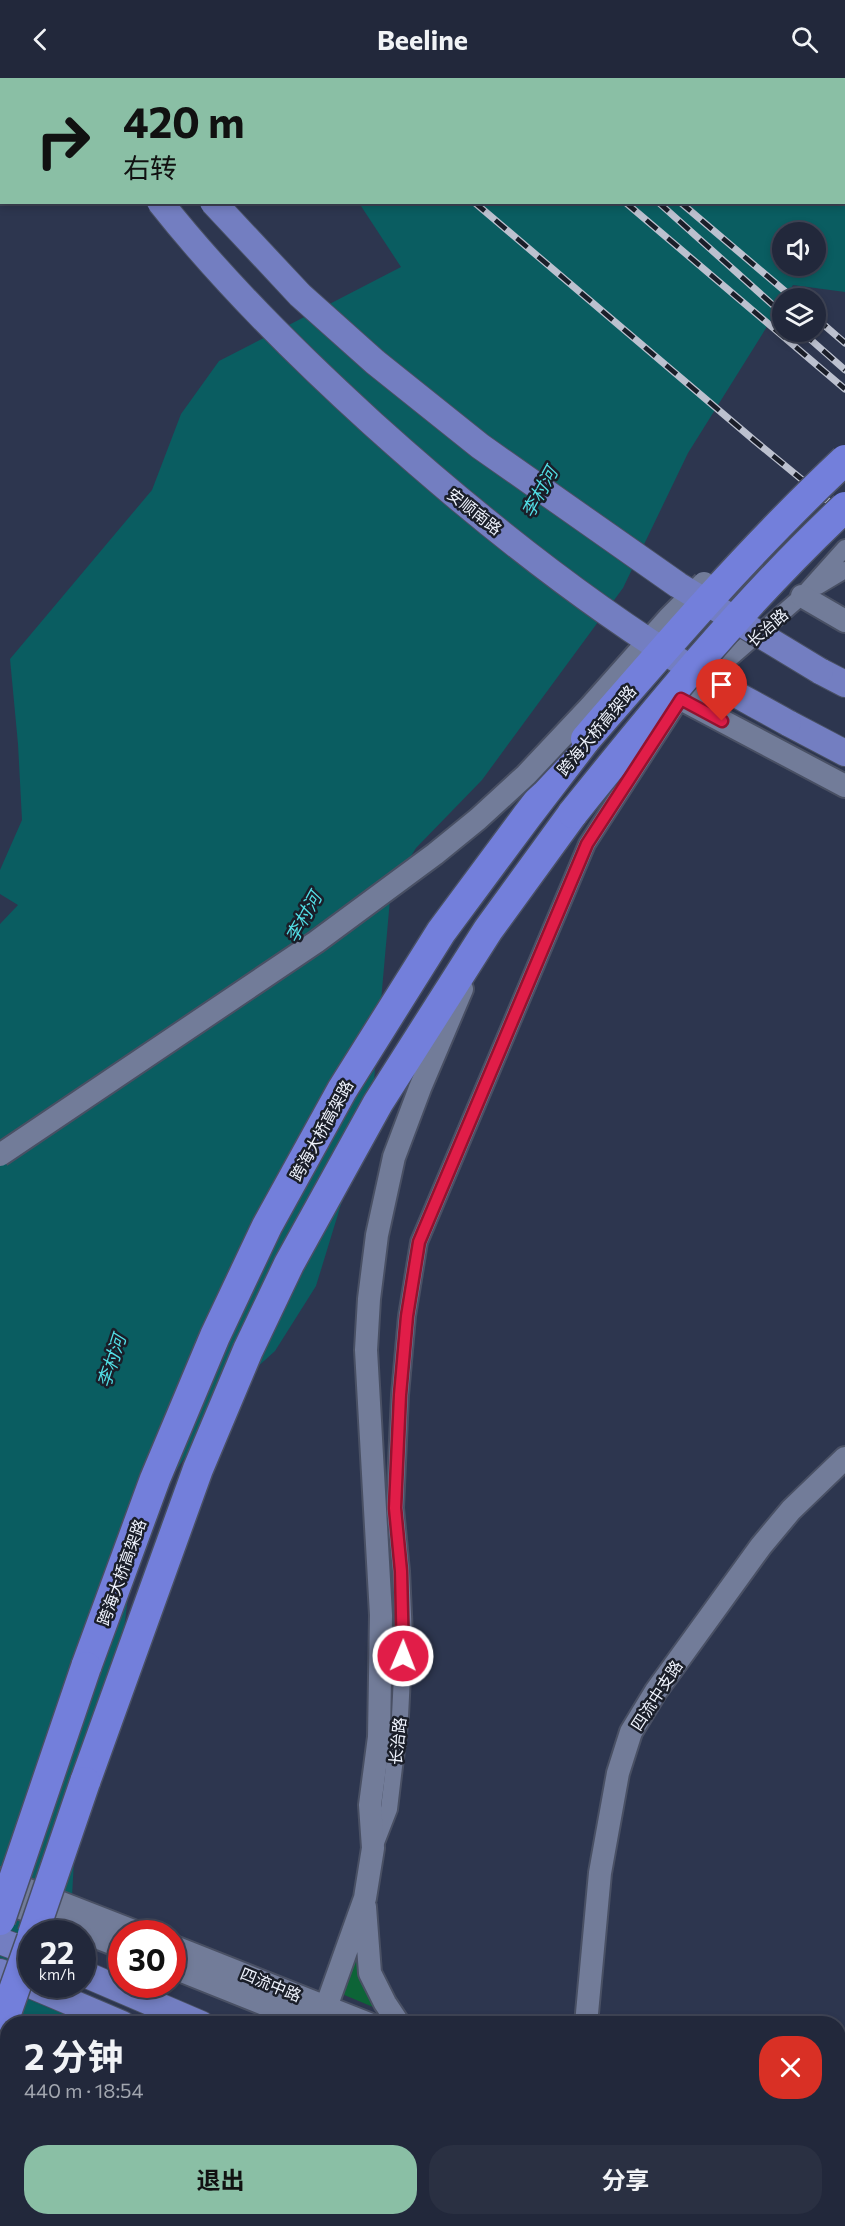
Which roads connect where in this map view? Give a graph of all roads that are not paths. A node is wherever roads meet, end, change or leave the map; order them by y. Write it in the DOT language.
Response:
graph roads {
  1 [pos="162,204"];
  2 [pos="215,204"];
  3 [pos="845,460"];
  4 [pos="805,496"];
  5 [pos="845,507"];
  6 [pos="845,548"];
  7 [pos="845,570"];
  8 [pos="802,596"];
  9 [pos="845,621"];
  10 [pos="845,684"];
  11 [pos="681,699"];
  12 [pos="845,753"];
  13 [pos="845,786"];
  14 [pos="488,930"];
  15 [pos="0,1155"];
  16 [pos="845,1458"];
  17 [pos="373,1848"];
  18 [pos="0,1879"];
  19 [pos="365,1898"];
  20 [pos="0,1900"];
  21 [pos="0,1920"];
  22 [pos="38,1920"];
  23 [pos="108,1921"];
  24 [pos="0,1941"];
  25 [pos="108,1942"];
  26 [pos="18,1948"];
  27 [pos="186,1953"];
  28 [pos="186,1971"];
  29 [pos="0,1972"];
  30 [pos="18,1979"];
  31 [pos="96,1979"];
  32 [pos="279,1997"];
  33 [pos="5,2016"];
  34 [pos="103,2016"];
  35 [pos="182,2016"];
  36 [pos="316,2016"];
  37 [pos="321,2016"];
  38 [pos="394,2016"];
  39 [pos="587,2016"];
  1 -- 12 [label="main road, 安顺南路, bridge"];
  2 -- 10 [label="main road, bridge"];
  3 -- 4 [label="highway, 跨海大桥高架路, bridge"];
  4 -- 15 [label="main road, bridge"];
  4 -- 21 [label="highway, 跨海大桥高架路, bridge"];
  5 -- 14 [label="highway, 跨海大桥高架路, bridge"];
  6 -- 8 [label="street, 长治路"];
  7 -- 8 [label="street"];
  8 -- 9 [label="main road"];
  8 -- 11 [label="street, 长治路"];
  11 -- 13 [label="main road"];
  11 -- 17 [label="street, 长治路"];
  14 -- 17 [label="main road"];
  14 -- 22 [label="highway, 跨海大桥高架路, bridge"];
  16 -- 39 [label="main road, 四流中支路"];
  17 -- 19 [label="main road"];
  18 -- 23 [label="main road, bridge"];
  19 -- 37 [label="main road"];
  19 -- 38 [label="main road"];
  20 -- 25 [label="main road, bridge"];
  24 -- 26 [label="main road"];
  27 -- 32 [label="main road, 四流中路"];
  28 -- 32 [label="main road, 四流中路"];
  29 -- 34 [label="main road"];
  30 -- 33 [label="highway, bridge"];
  31 -- 35 [label="main road"];
  32 -- 36 [label="main road, 四流中路"];
}
